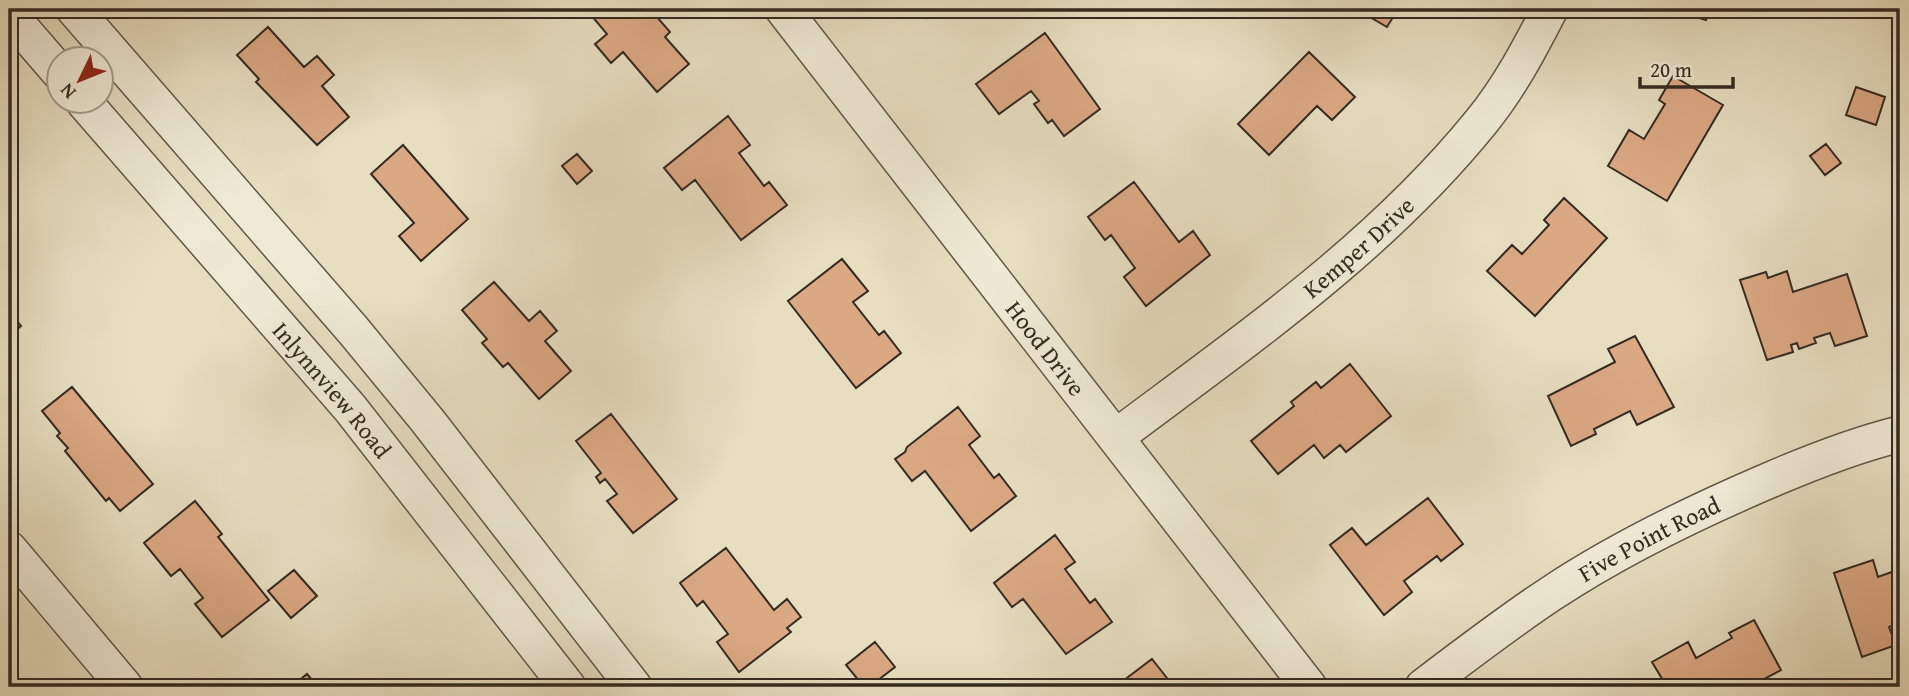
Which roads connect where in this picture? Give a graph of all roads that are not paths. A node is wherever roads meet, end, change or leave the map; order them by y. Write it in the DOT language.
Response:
graph roads {
  1 [pos="74,9"];
  2 [pos="783,9"];
  3 [pos="1550,9"];
  4 [pos="9,14"];
  5 [pos="46,57"];
  6 [pos="97,116"];
  7 [pos="1900,434"];
  8 [pos="1116,437"];
  9 [pos="9,549"];
  10 [pos="124,687"];
  11 [pos="568,687"];
  12 [pos="634,687"];
  13 [pos="1309,687"];
  14 [pos="1423,687"];
  1 -- 12 [label="street"];
  2 -- 8 [label="street, Hood Drive"];
  3 -- 8 [label="street, Kemper Drive"];
  4 -- 5 [label="street"];
  6 -- 11 [label="street, Inlynnview Road"];
  7 -- 14 [label="street, Five Point Road"];
  8 -- 13 [label="street, Hood Drive"];
  9 -- 10 [label="street"];
}
